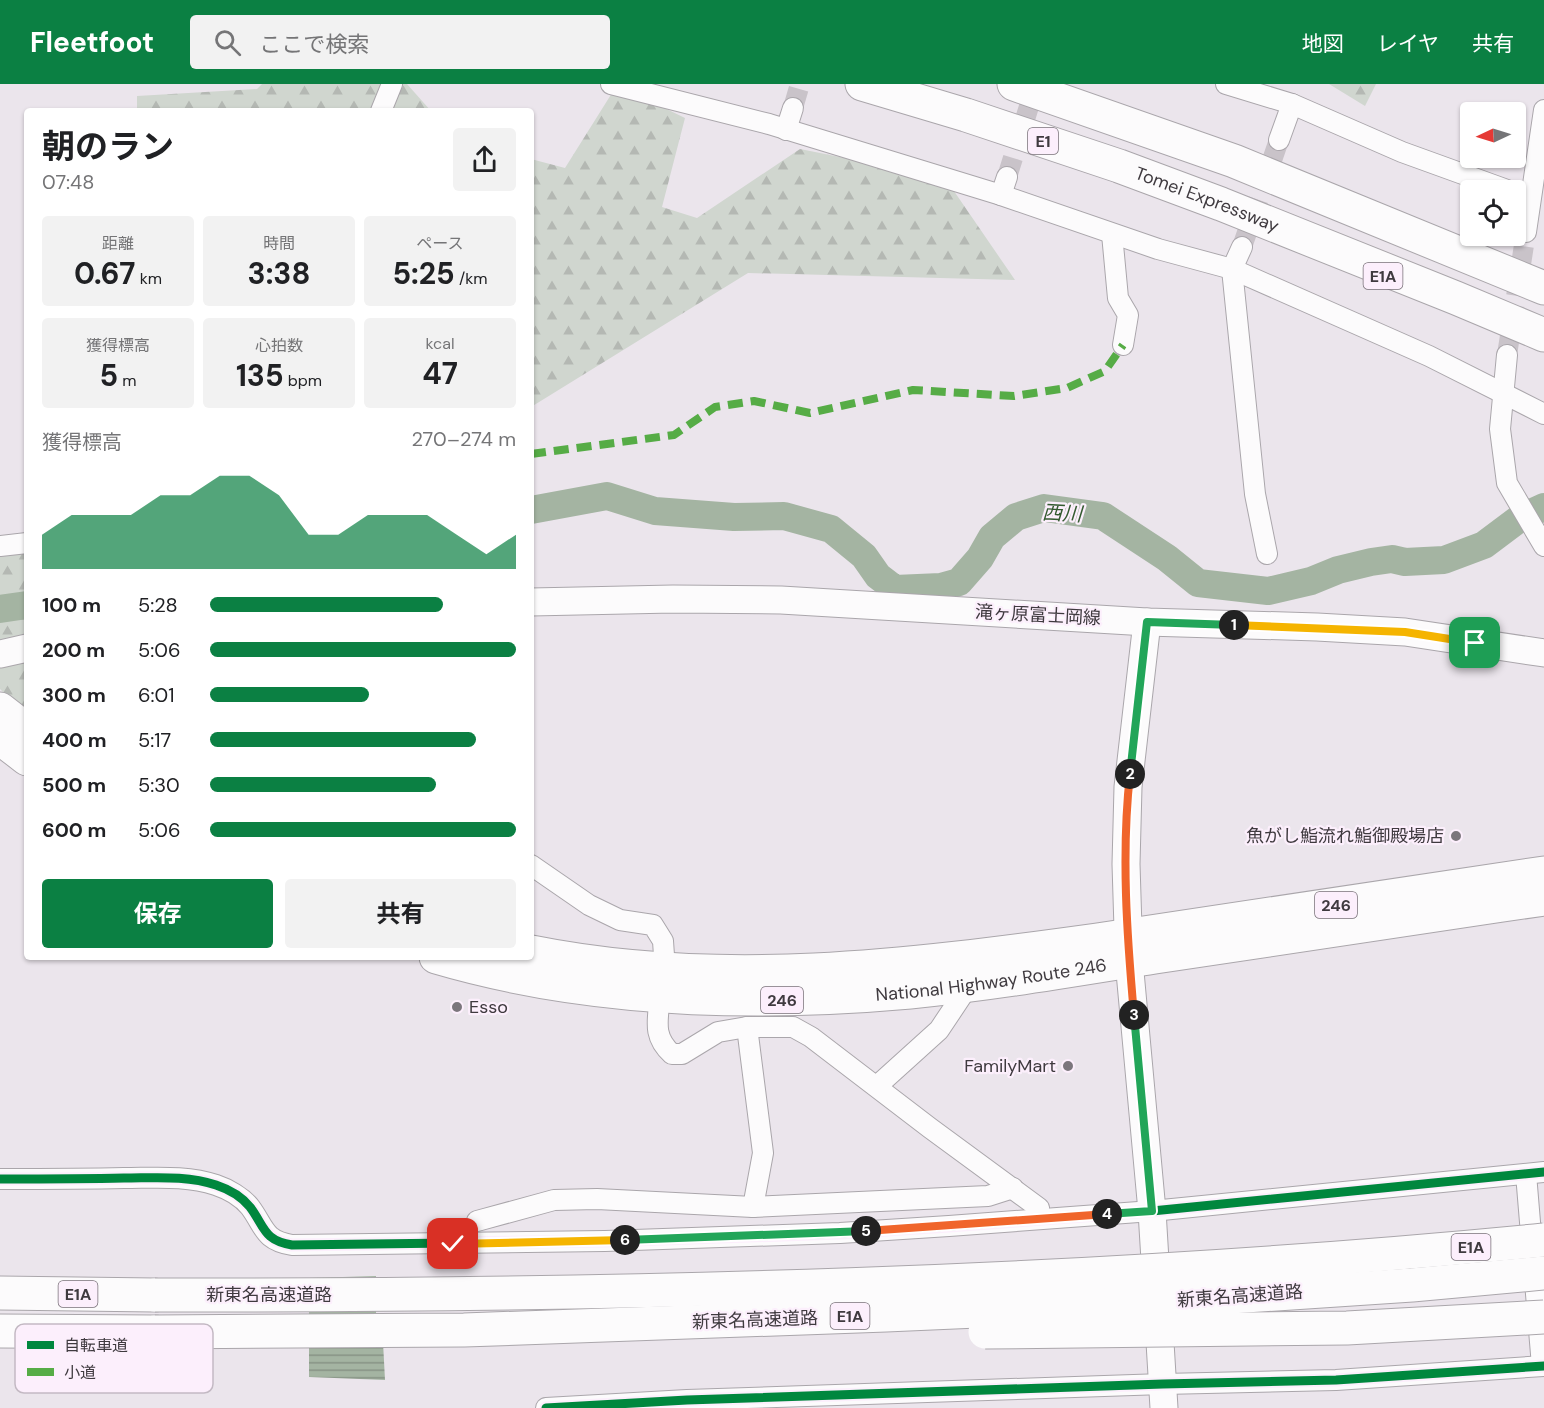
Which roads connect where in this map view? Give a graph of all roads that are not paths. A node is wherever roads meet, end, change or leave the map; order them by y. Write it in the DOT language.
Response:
graph roads {
  1 [pos="392,84"];
  2 [pos="611,84"];
  3 [pos="862,84"];
  4 [pos="1014,84"];
  5 [pos="1226,84"];
  6 [pos="1292,104"];
  7 [pos="382,108"];
  8 [pos="793,108"];
  9 [pos="1544,110"];
  10 [pos="786,130"];
  11 [pos="1279,140"];
  12 [pos="1234,161"];
  13 [pos="1479,180"];
  14 [pos="1530,199"];
  15 [pos="1221,204"];
  16 [pos="1526,232"];
  17 [pos="1112,234"];
  18 [pos="1242,247"];
  19 [pos="1232,269"];
  20 [pos="1544,271"];
  21 [pos="1544,288"];
  22 [pos="1544,335"];
  23 [pos="1123,345"];
  24 [pos="1544,351"];
  25 [pos="1506,355"];
  26 [pos="1504,394"];
  27 [pos="1544,414"];
  28 [pos="24,543"];
  29 [pos="0,546"];
  30 [pos="1544,546"];
  31 [pos="1267,554"];
  32 [pos="534,602"];
  33 [pos="1147,622"];
  34 [pos="24,649"];
  35 [pos="1544,653"];
  36 [pos="0,654"];
  37 [pos="0,709"];
  38 [pos="24,728"];
  39 [pos="0,738"];
  40 [pos="24,757"];
  41 [pos="534,867"];
  42 [pos="1544,873"];
  43 [pos="1544,899"];
  44 [pos="1129,948"];
  45 [pos="534,952"];
  46 [pos="446,960"];
  47 [pos="662,983"];
  48 [pos="969,985"];
  49 [pos="747,1027"];
  50 [pos="877,1086"];
  51 [pos="1535,1173"];
  52 [pos="0,1179"];
  53 [pos="1012,1188"];
  54 [pos="753,1207"];
  55 [pos="1039,1208"];
  56 [pos="1152,1211"];
  57 [pos="477,1221"];
  58 [pos="1544,1234"];
  59 [pos="1544,1240"];
  60 [pos="1398,1254"];
  61 [pos="1544,1273"];
  62 [pos="0,1293"];
  63 [pos="1544,1317"];
  64 [pos="464,1330"];
  65 [pos="0,1331"];
  66 [pos="15,1331"];
  67 [pos="213,1332"];
  68 [pos="1543,1366"];
  69 [pos="1163,1396"];
  70 [pos="546,1408"];
  1 -- 7 [label="street"];
  2 -- 10 [label="street"];
  3 -- 15 [label="highway, Tomei Expressway / E1"];
  4 -- 12 [label="highway"];
  5 -- 6 [label="street"];
  6 -- 11 [label="street"];
  6 -- 13 [label="street"];
  8 -- 10 [label="street"];
  9 -- 14 [label="street"];
  10 -- 17 [label="street"];
  12 -- 20 [label="highway"];
  12 -- 21 [label="highway"];
  14 -- 16 [label="street"];
  15 -- 22 [label="highway, Tomei Expressway / E1"];
  15 -- 24 [label="highway, E1A"];
  17 -- 19 [label="street"];
  17 -- 23 [label="street"];
  18 -- 19 [label="street"];
  19 -- 26 [label="street"];
  19 -- 31 [label="street"];
  25 -- 26 [label="street"];
  26 -- 27 [label="street"];
  26 -- 30 [label="street"];
  28 -- 29 [label="street"];
  32 -- 33 [label="main road, 滝ヶ原富士岡線"];
  33 -- 35 [label="main road, 滝ヶ原富士岡線"];
  33 -- 44 [label="main road"];
  34 -- 36 [label="main road"];
  37 -- 38 [label="highway"];
  39 -- 40 [label="highway"];
  41 -- 47 [label="street"];
  42 -- 44 [label="highway, National Highway Route 246 / 246"];
  43 -- 44 [label="highway, National Highway Route 246 / 246"];
  44 -- 47 [label="highway, National Highway Route 246 / 246"];
  44 -- 48 [label="highway, National Highway Route 246 / 246"];
  44 -- 56 [label="main road"];
  45 -- 47 [label="highway, National Highway Route 246 / 246"];
  46 -- 47 [label="highway, National Highway Route 246 / 246"];
  47 -- 48 [label="highway, National Highway Route 246 / 246"];
  47 -- 49 [label="street"];
  48 -- 50 [label="street"];
  49 -- 50 [label="street"];
  49 -- 54 [label="street"];
  50 -- 53 [label="street"];
  51 -- 56 [label="street"];
  51 -- 68 [label="street"];
  52 -- 56 [label="street"];
  53 -- 54 [label="street"];
  53 -- 55 [label="street"];
  54 -- 57 [label="street"];
  56 -- 69 [label="main road"];
  58 -- 60 [label="highway, bridge"];
  59 -- 60 [label="highway, 新東名高速道路 / E1A, bridge"];
  60 -- 62 [label="highway, 新東名高速道路 / E1A, bridge"];
  61 -- 64 [label="highway, 新東名高速道路 / E1A, bridge"];
  63 -- 64 [label="highway, bridge"];
  64 -- 67 [label="highway, 新東名高速道路 / E1A, bridge"];
  65 -- 66 [label="highway, 新東名高速道路 / E1A, bridge"];
  68 -- 69 [label="street"];
  69 -- 70 [label="street"];
}
